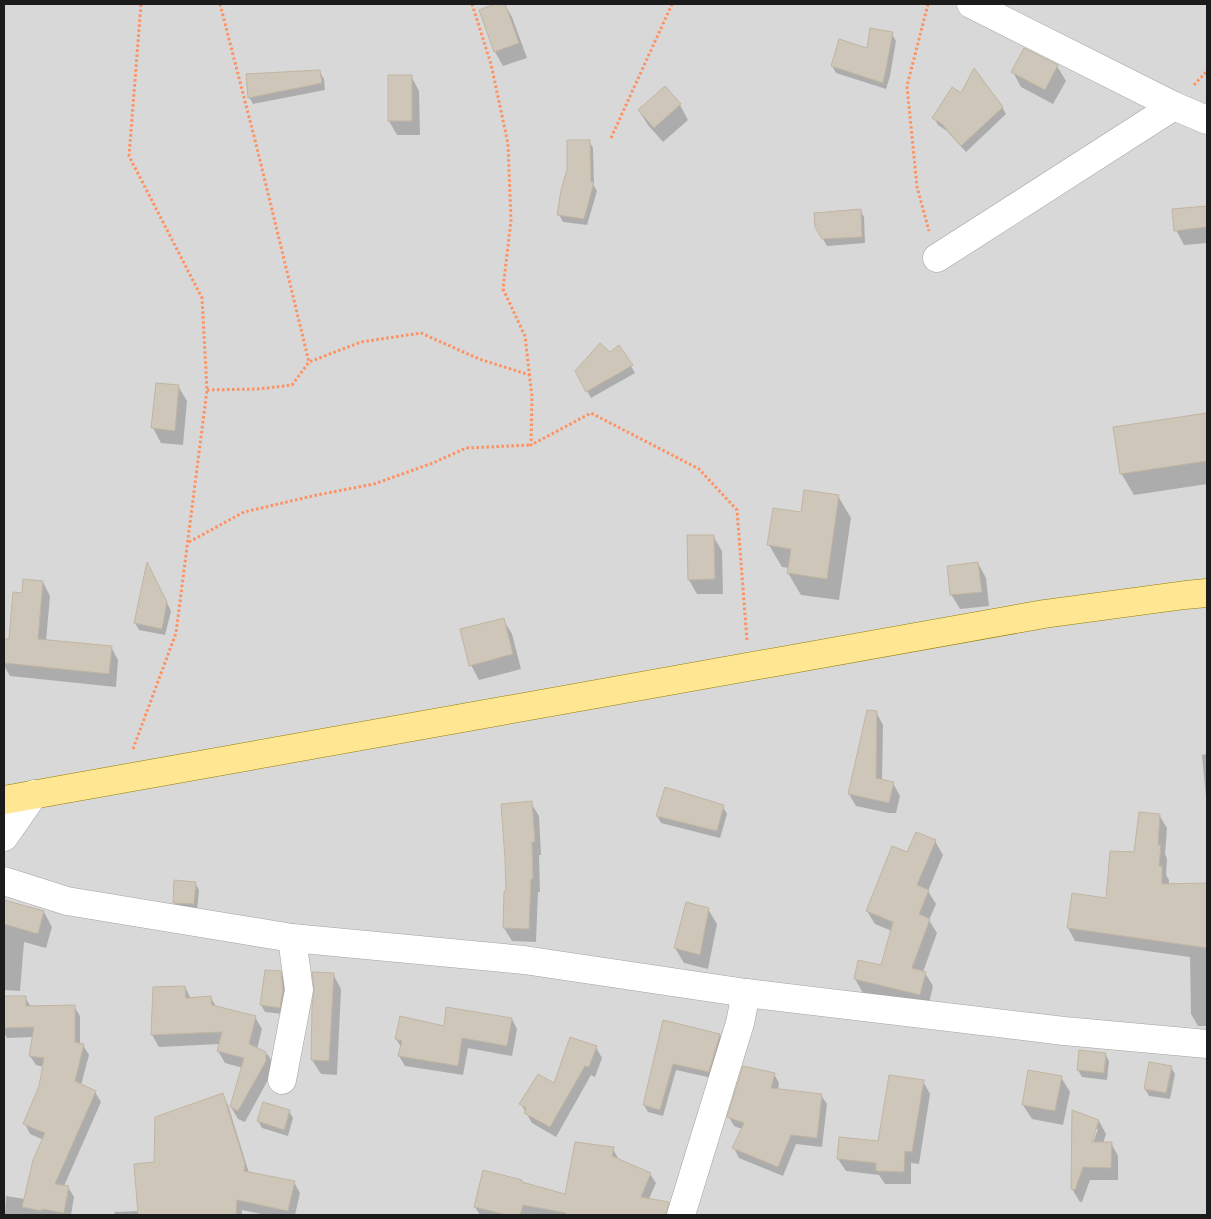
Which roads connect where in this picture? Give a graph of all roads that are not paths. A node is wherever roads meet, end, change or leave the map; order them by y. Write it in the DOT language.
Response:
graph roads {
  1 [pos="971,4"];
  2 [pos="1174,106"];
  3 [pos="1207,120"];
  4 [pos="937,258"];
  5 [pos="1207,593"];
  6 [pos="34,794"];
  7 [pos="4,800"];
  8 [pos="4,837"];
  9 [pos="4,881"];
  10 [pos="292,938"];
  11 [pos="746,993"];
  12 [pos="1207,1044"];
  13 [pos="282,1080"];
  14 [pos="681,1215"];
  1 -- 2 [label="street"];
  2 -- 3 [label="street"];
  2 -- 4 [label="street"];
  5 -- 6 [label="main road"];
  6 -- 7 [label="main road"];
  6 -- 8 [label="street"];
  9 -- 10 [label="street"];
  10 -- 11 [label="street"];
  10 -- 13 [label="street"];
  11 -- 12 [label="street"];
  11 -- 14 [label="street"];
}
